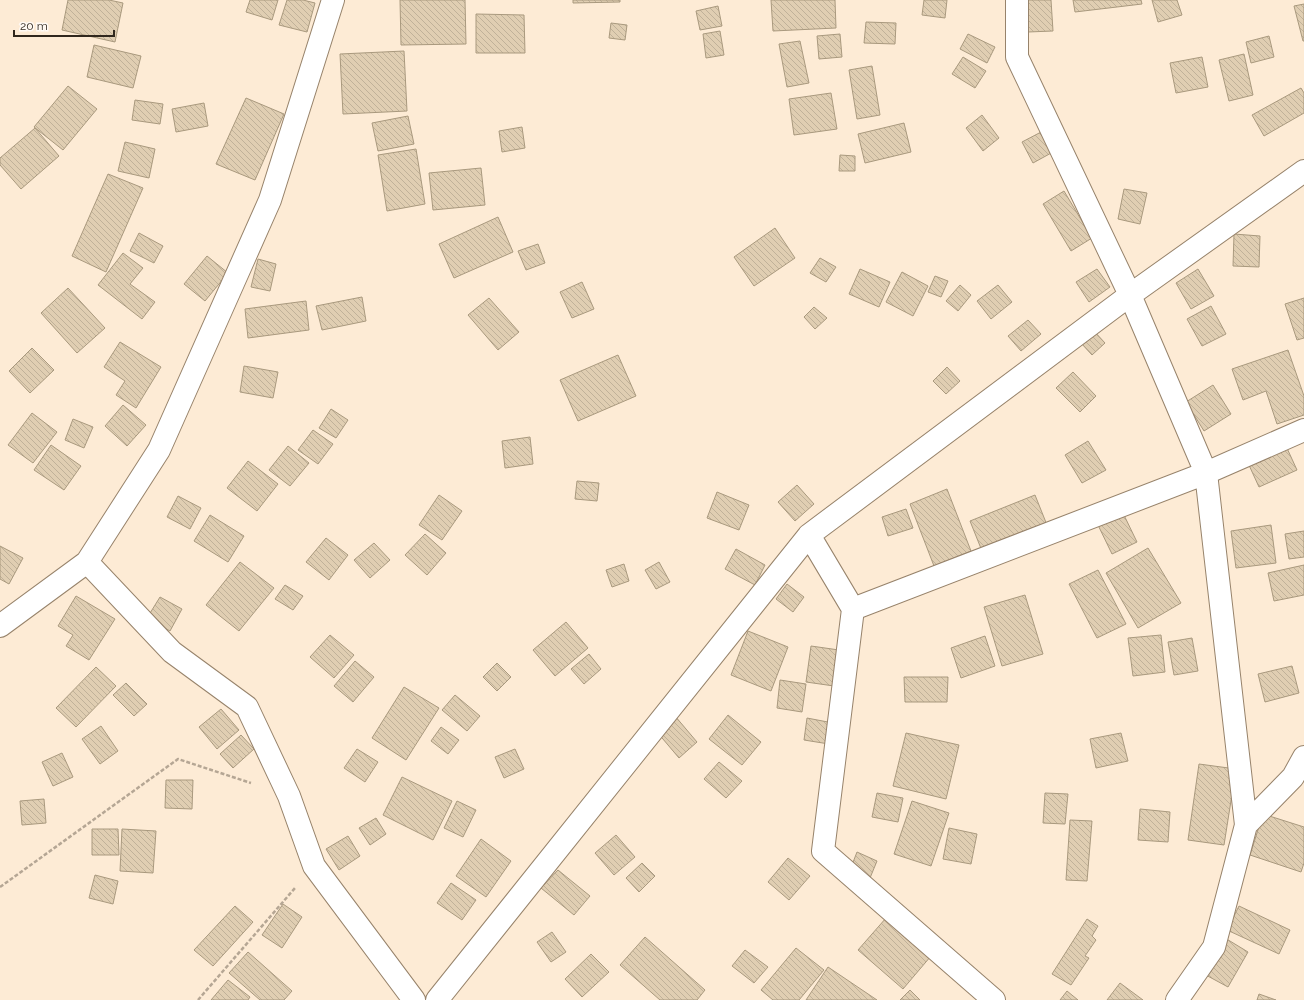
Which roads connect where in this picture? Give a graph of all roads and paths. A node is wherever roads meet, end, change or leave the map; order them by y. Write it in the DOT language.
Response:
graph roads {
  1 [pos="333,0"];
  2 [pos="1017,0"];
  3 [pos="1304,171"];
  4 [pos="1130,295"];
  5 [pos="1304,430"];
  6 [pos="1206,473"];
  7 [pos="809,535"];
  8 [pos="87,562"];
  9 [pos="854,609"];
  10 [pos="0,626"];
  11 [pos="1304,757"];
  12 [pos="1298,778"];
  13 [pos="289,796"];
  14 [pos="1246,825"];
  15 [pos="314,866"];
  16 [pos="0,887"];
  17 [pos="198,1000"];
  18 [pos="414,1000"];
  19 [pos="438,1000"];
  20 [pos="994,1000"];
  21 [pos="1176,1000"];
  1 -- 8 [label="street"];
  2 -- 4 [label="street"];
  3 -- 4 [label="street"];
  4 -- 6 [label="street"];
  4 -- 7 [label="street"];
  5 -- 6 [label="street"];
  6 -- 9 [label="street"];
  6 -- 14 [label="street"];
  7 -- 9 [label="street"];
  7 -- 19 [label="street"];
  8 -- 10 [label="street"];
  8 -- 13 [label="street"];
  9 -- 20 [label="street"];
  11 -- 12 [label="street"];
  12 -- 14 [label="street"];
  13 -- 15 [label="street"];
  13 -- 16 [label="path"];
  14 -- 21 [label="street"];
  15 -- 17 [label="path"];
  15 -- 18 [label="street"];
}
